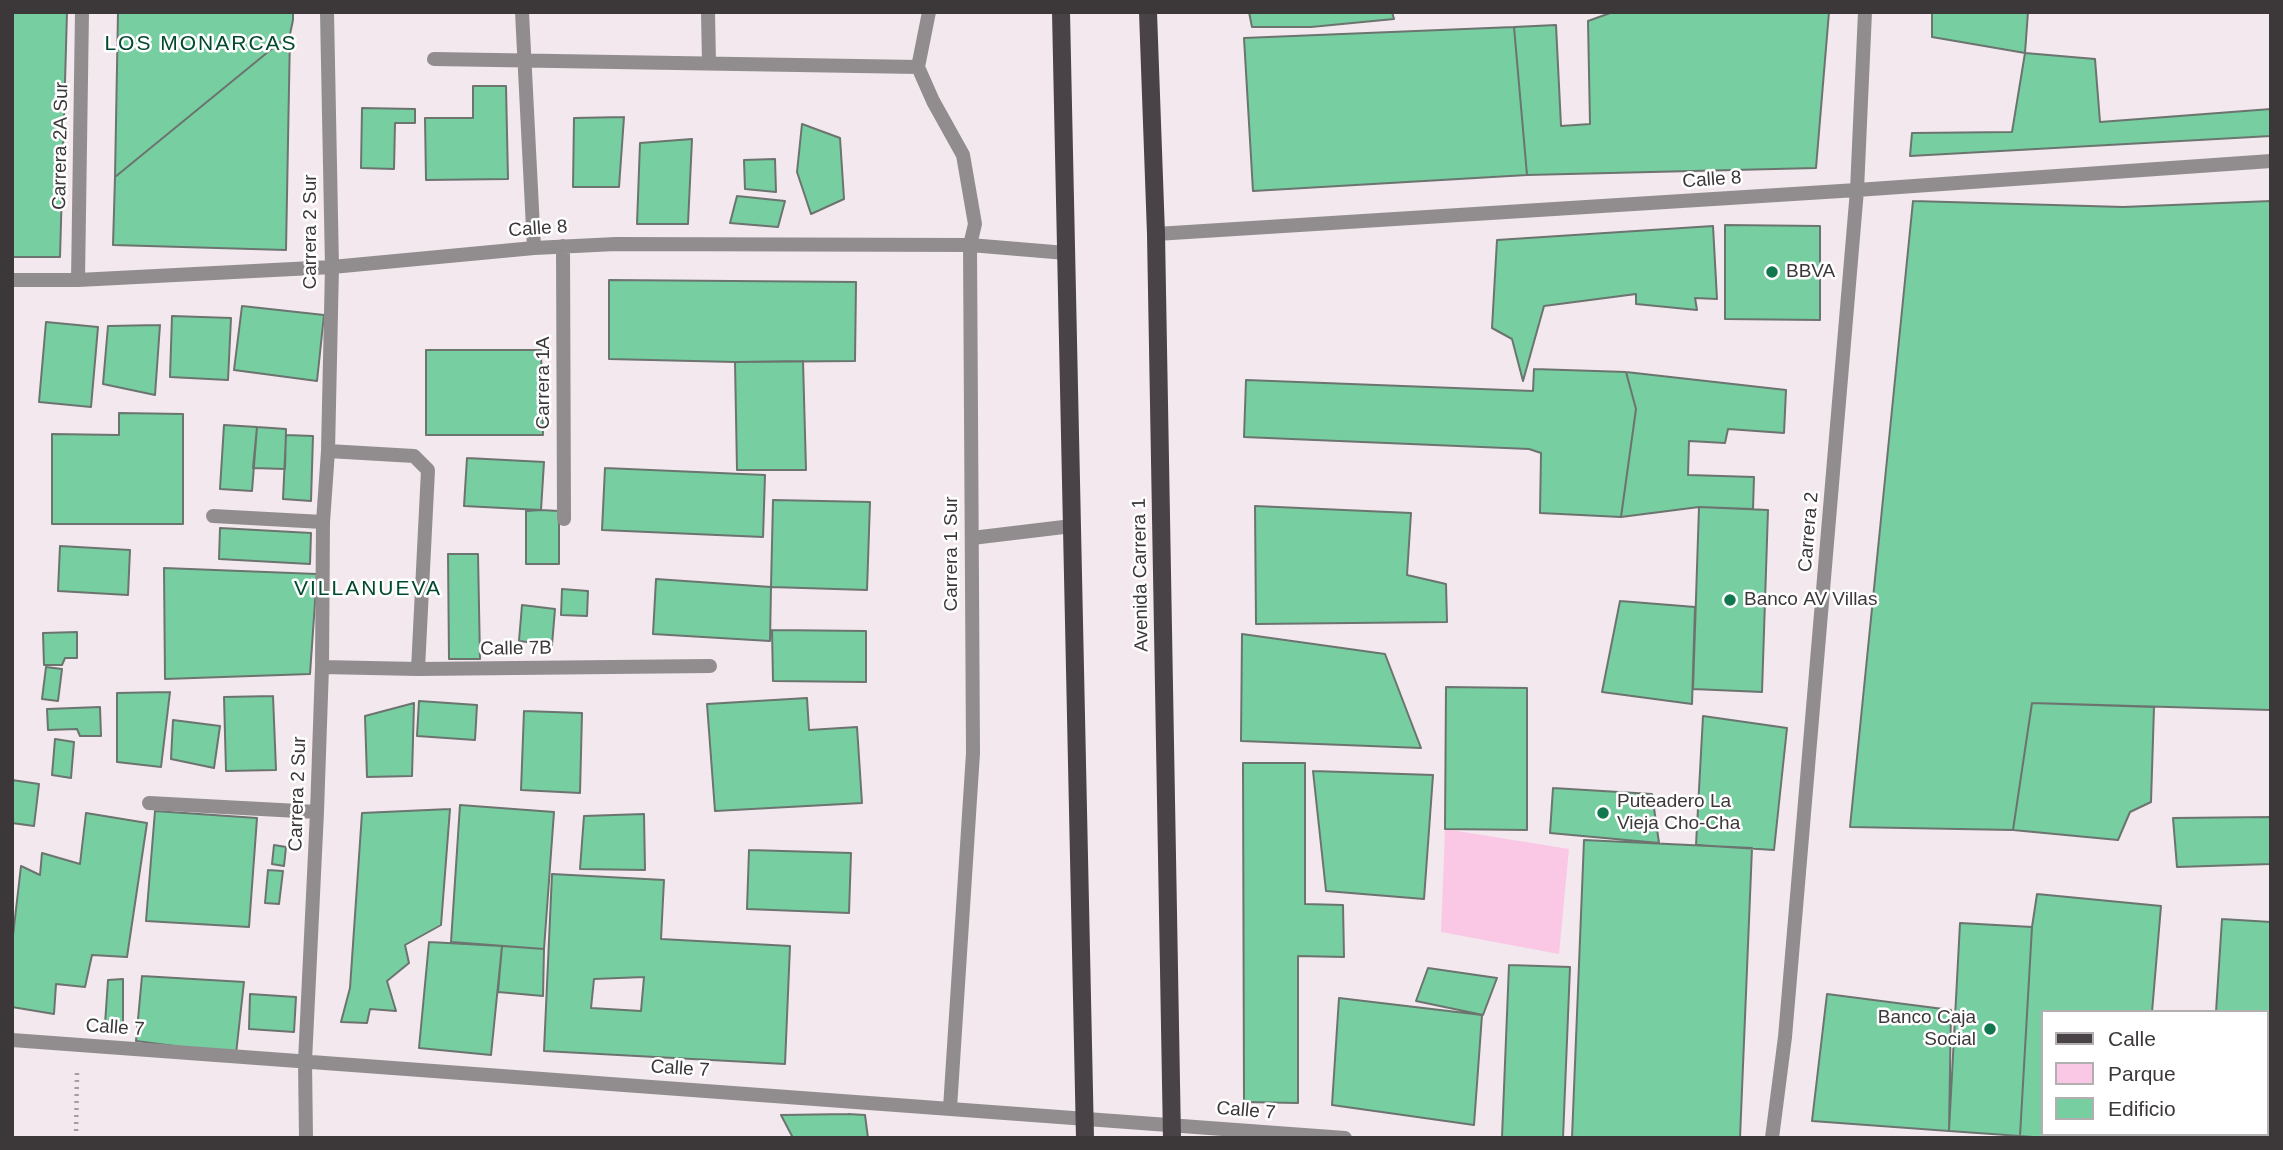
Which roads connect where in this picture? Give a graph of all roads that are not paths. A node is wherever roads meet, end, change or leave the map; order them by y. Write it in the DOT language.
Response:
graph roads {
  1 [pos="82,12"];
  2 [pos="327,12"];
  3 [pos="522,12"];
  4 [pos="708,12"];
  5 [pos="929,12"];
  6 [pos="1061,12"];
  7 [pos="1148,12"];
  8 [pos="1865,12"];
  9 [pos="434,59"];
  10 [pos="523,61"];
  11 [pos="709,63"];
  12 [pos="918,67"];
  13 [pos="2271,161"];
  14 [pos="1857,190"];
  15 [pos="1156,234"];
  16 [pos="970,245"];
  17 [pos="563,246"];
  18 [pos="534,248"];
  19 [pos="1066,253"];
  20 [pos="332,267"];
  21 [pos="12,280"];
  22 [pos="78,280"];
  23 [pos="328,452"];
  24 [pos="213,516"];
  25 [pos="564,519"];
  26 [pos="323,522"];
  27 [pos="1072,526"];
  28 [pos="971,538"];
  29 [pos="710,666"];
  30 [pos="322,667"];
  31 [pos="418,669"];
  32 [pos="149,803"];
  33 [pos="317,812"];
  34 [pos="12,1040"];
  35 [pos="304,1061"];
  36 [pos="950,1108"];
  37 [pos="1085,1117"];
  38 [pos="1172,1131"];
  39 [pos="306,1138"];
  40 [pos="1085,1138"];
  41 [pos="1345,1138"];
  42 [pos="1772,1138"];
  1 -- 22 [label="street, Carrera 2A Sur"];
  2 -- 20 [label="street, Carrera 2 Sur"];
  3 -- 10 [label="street"];
  4 -- 11 [label="street"];
  5 -- 12 [label="street"];
  6 -- 19 [label="main road"];
  7 -- 15 [label="main road, Avenida Carrera 1"];
  8 -- 14 [label="street, Carrera 2"];
  9 -- 10 [label="street"];
  10 -- 11 [label="street"];
  10 -- 18 [label="street"];
  11 -- 12 [label="street"];
  12 -- 16 [label="street, Carrera 1 Sur"];
  13 -- 14 [label="street, Calle 8"];
  14 -- 15 [label="street, Calle 8"];
  14 -- 42 [label="street, Carrera 2"];
  15 -- 38 [label="main road, Avenida Carrera 1"];
  16 -- 17 [label="street, Calle 8"];
  16 -- 19 [label="street, Calle 8"];
  16 -- 28 [label="street, Carrera 1 Sur"];
  17 -- 18 [label="street, Calle 8"];
  17 -- 25 [label="street, Carrera 1A"];
  18 -- 20 [label="street, Calle 8"];
  19 -- 27 [label="main road"];
  20 -- 22 [label="street, Calle 8"];
  20 -- 23 [label="street, Carrera 2 Sur"];
  21 -- 22 [label="street, Calle 8"];
  23 -- 26 [label="street, Carrera 2 Sur"];
  23 -- 31 [label="street"];
  24 -- 26 [label="street"];
  26 -- 30 [label="street, Carrera 2 Sur"];
  27 -- 28 [label="street"];
  27 -- 37 [label="main road"];
  28 -- 36 [label="street, Carrera 1 Sur"];
  29 -- 31 [label="street, Calle 7B"];
  30 -- 31 [label="street, Calle 7B"];
  30 -- 33 [label="street, Carrera 2 Sur"];
  32 -- 33 [label="street"];
  33 -- 35 [label="street, Carrera 2 Sur"];
  34 -- 35 [label="street, Calle 7"];
  35 -- 36 [label="street, Calle 7"];
  35 -- 39 [label="street, Carrera 2 Sur"];
  36 -- 37 [label="street, Calle 7"];
  37 -- 38 [label="street, Calle 7"];
  37 -- 40 [label="main road"];
  38 -- 41 [label="street, Calle 7"];
}
